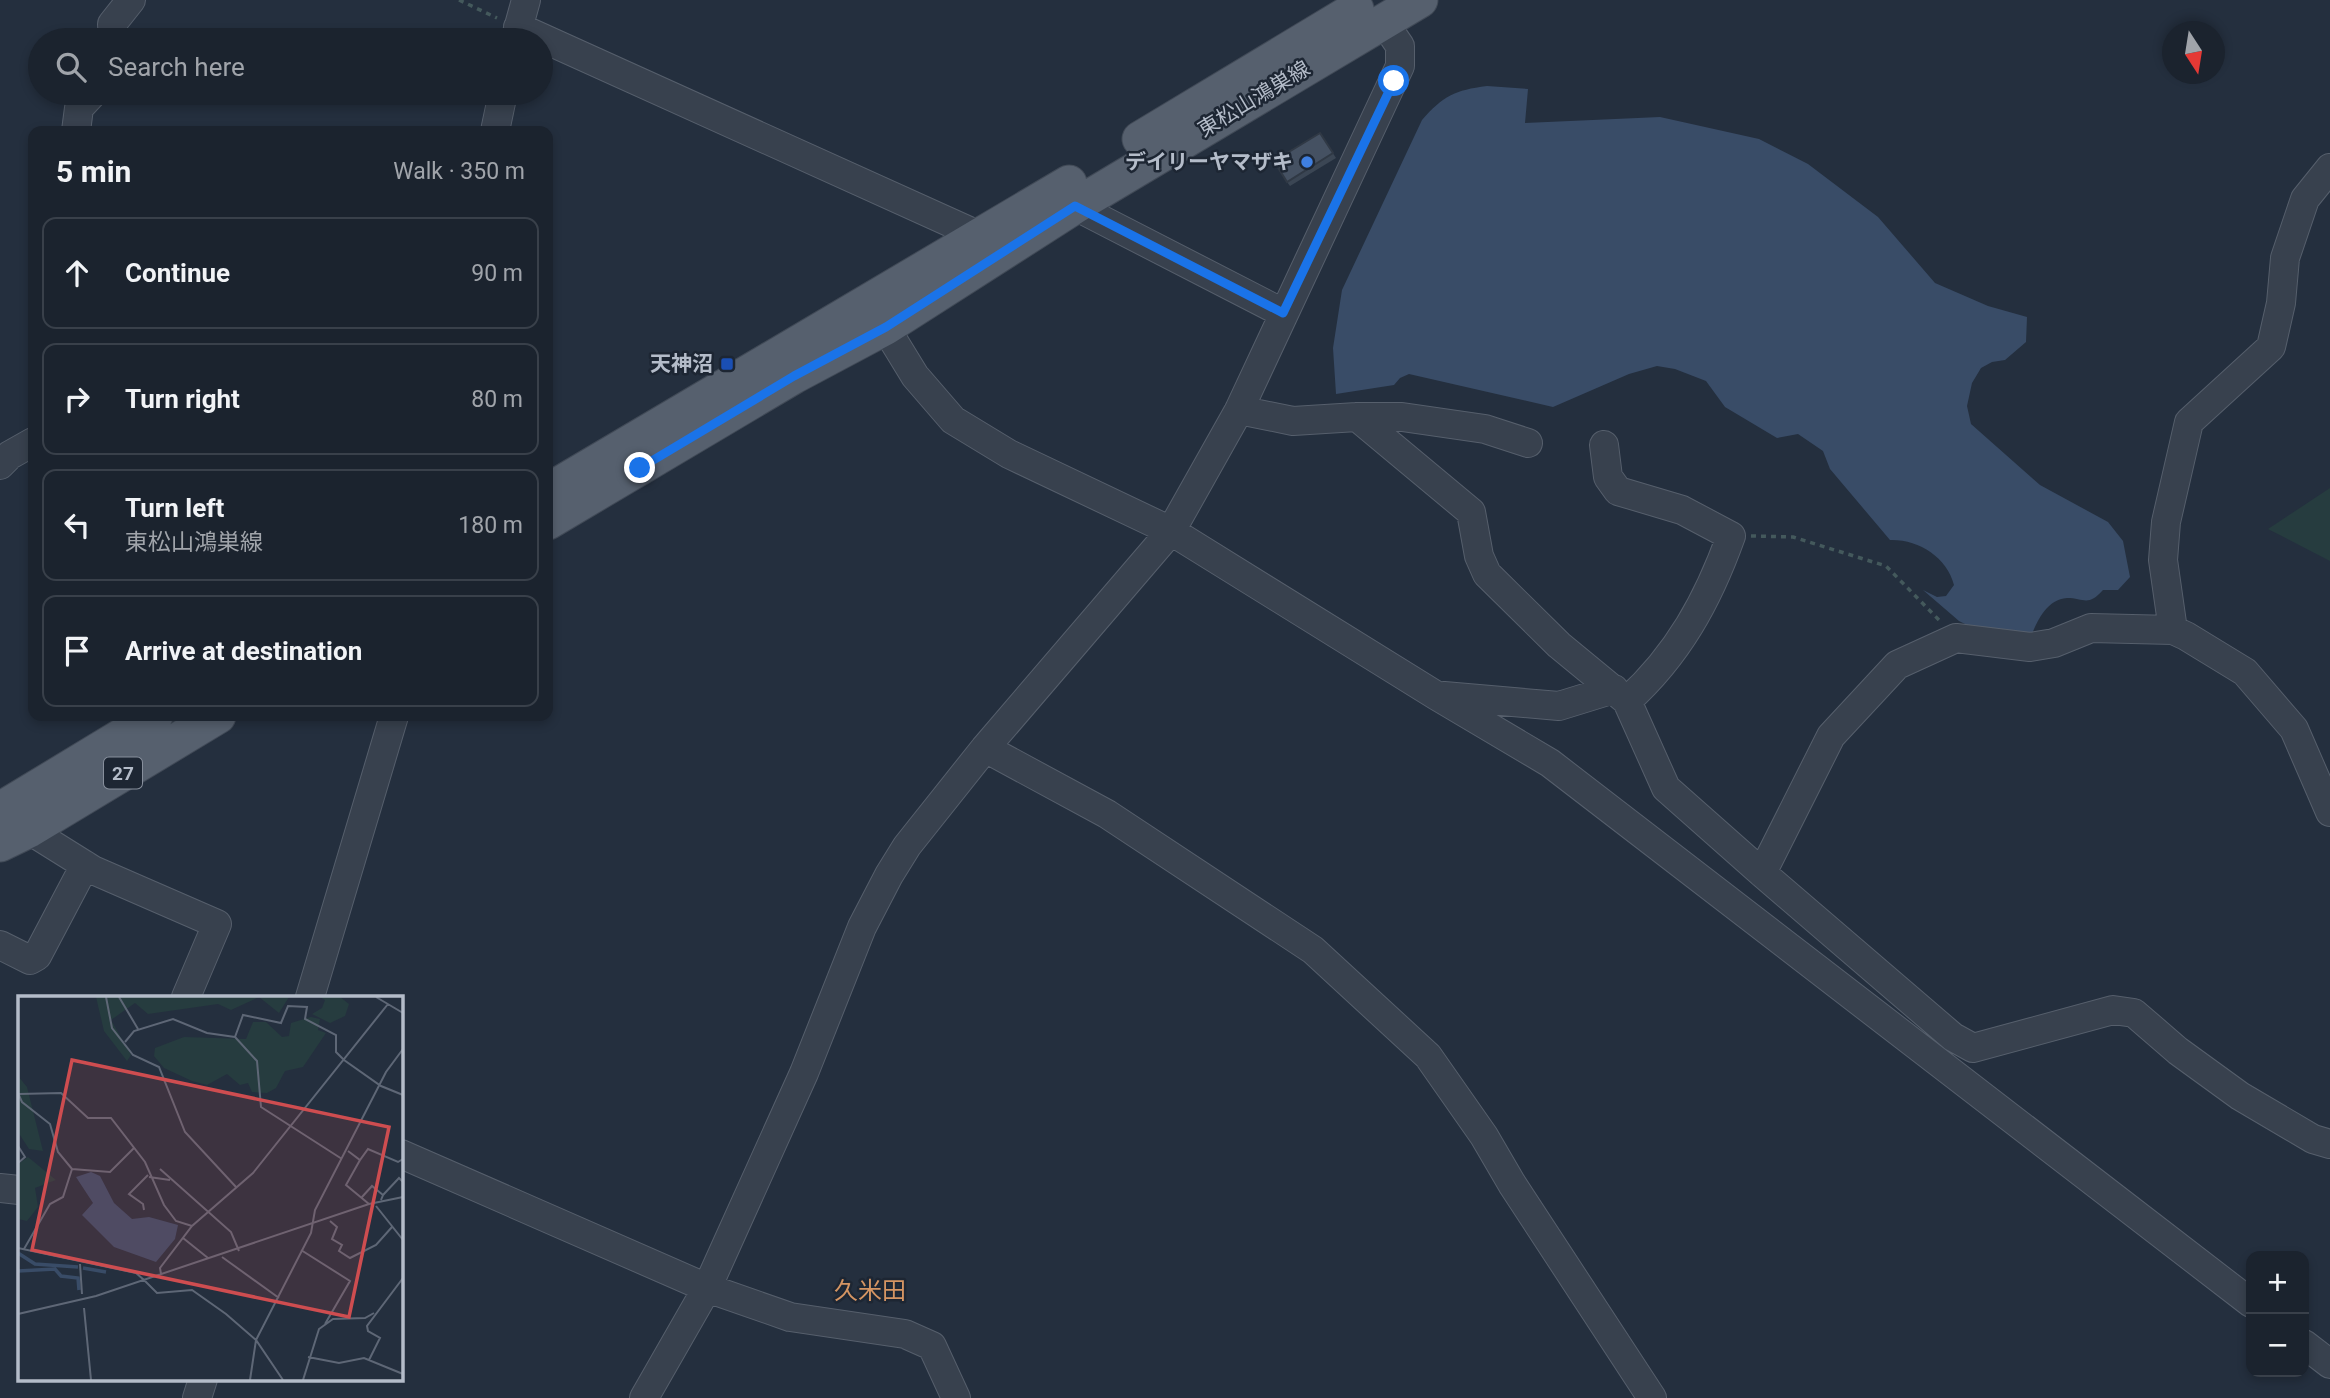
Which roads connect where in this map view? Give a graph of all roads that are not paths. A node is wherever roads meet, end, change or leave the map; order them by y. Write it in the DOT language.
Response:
graph roads {
  1 [pos="131,0"];
  2 [pos="526,0"];
  3 [pos="1420,0"];
  4 [pos="1378,11"];
  5 [pos="113,28"];
  6 [pos="519,28"];
  7 [pos="553,50"];
  8 [pos="82,105"];
  9 [pos="500,105"];
  10 [pos="77,126"];
  11 [pos="496,126"];
  12 [pos="2330,169"];
  13 [pos="1075,206"];
  14 [pos="980,236"];
  15 [pos="1283,313"];
  16 [pos="877,314"];
  17 [pos="1239,410"];
  18 [pos="1357,417"];
  19 [pos="1528,443"];
  20 [pos="28,445"];
  21 [pos="1604,445"];
  22 [pos="0,465"];
  23 [pos="553,488"];
  24 [pos="553,519"];
  25 [pos="1171,531"];
  26 [pos="2173,631"];
  27 [pos="1621,695"];
  28 [pos="1437,696"];
  29 [pos="148,721"];
  30 [pos="210,721"];
  31 [pos="393,721"];
  32 [pos="985,748"];
  33 [pos="0,810"];
  34 [pos="2330,812"];
  35 [pos="14,837"];
  36 [pos="85,865"];
  37 [pos="1762,873"];
  38 [pos="0,945"];
  39 [pos="186,996"];
  40 [pos="310,996"];
  41 [pos="2330,1144"];
  42 [pos="402,1154"];
  43 [pos="0,1188"];
  44 [pos="18,1190"];
  45 [pos="707,1288"];
  46 [pos="2246,1299"];
  47 [pos="2309,1348"];
  48 [pos="2330,1364"];
  49 [pos="203,1380"];
  50 [pos="197,1398"];
  51 [pos="644,1398"];
  52 [pos="956,1398"];
  53 [pos="1652,1398"];
  1 -- 5 [label="street"];
  2 -- 6 [label="street"];
  3 -- 4 [label="main road, 東松山鴻巣線"];
  4 -- 13 [label="main road, 東松山鴻巣線"];
  4 -- 14 [label="main road, 東松山鴻巣線"];
  4 -- 15 [label="street"];
  7 -- 14 [label="street"];
  8 -- 10 [label="street"];
  9 -- 11 [label="street"];
  12 -- 26 [label="street"];
  13 -- 15 [label="street"];
  13 -- 16 [label="main road, 東松山鴻巣線"];
  14 -- 16 [label="main road, 東松山鴻巣線"];
  15 -- 17 [label="street"];
  16 -- 23 [label="main road, 東松山鴻巣線"];
  16 -- 24 [label="main road, 東松山鴻巣線"];
  16 -- 25 [label="street"];
  17 -- 18 [label="street"];
  17 -- 25 [label="street"];
  18 -- 19 [label="street"];
  18 -- 27 [label="street"];
  20 -- 22 [label="street"];
  21 -- 27 [label="street"];
  25 -- 28 [label="street"];
  25 -- 32 [label="street"];
  26 -- 34 [label="street"];
  26 -- 37 [label="street"];
  27 -- 28 [label="street"];
  27 -- 37 [label="street"];
  28 -- 46 [label="street"];
  29 -- 33 [label="main road, 27"];
  30 -- 35 [label="main road, 27"];
  31 -- 40 [label="street"];
  32 -- 45 [label="street"];
  32 -- 53 [label="street"];
  35 -- 36 [label="street"];
  36 -- 38 [label="street"];
  36 -- 39 [label="street"];
  37 -- 41 [label="street"];
  42 -- 45 [label="street"];
  43 -- 44 [label="street"];
  45 -- 51 [label="street"];
  45 -- 52 [label="street"];
  47 -- 48 [label="street"];
  49 -- 50 [label="street"];
}
